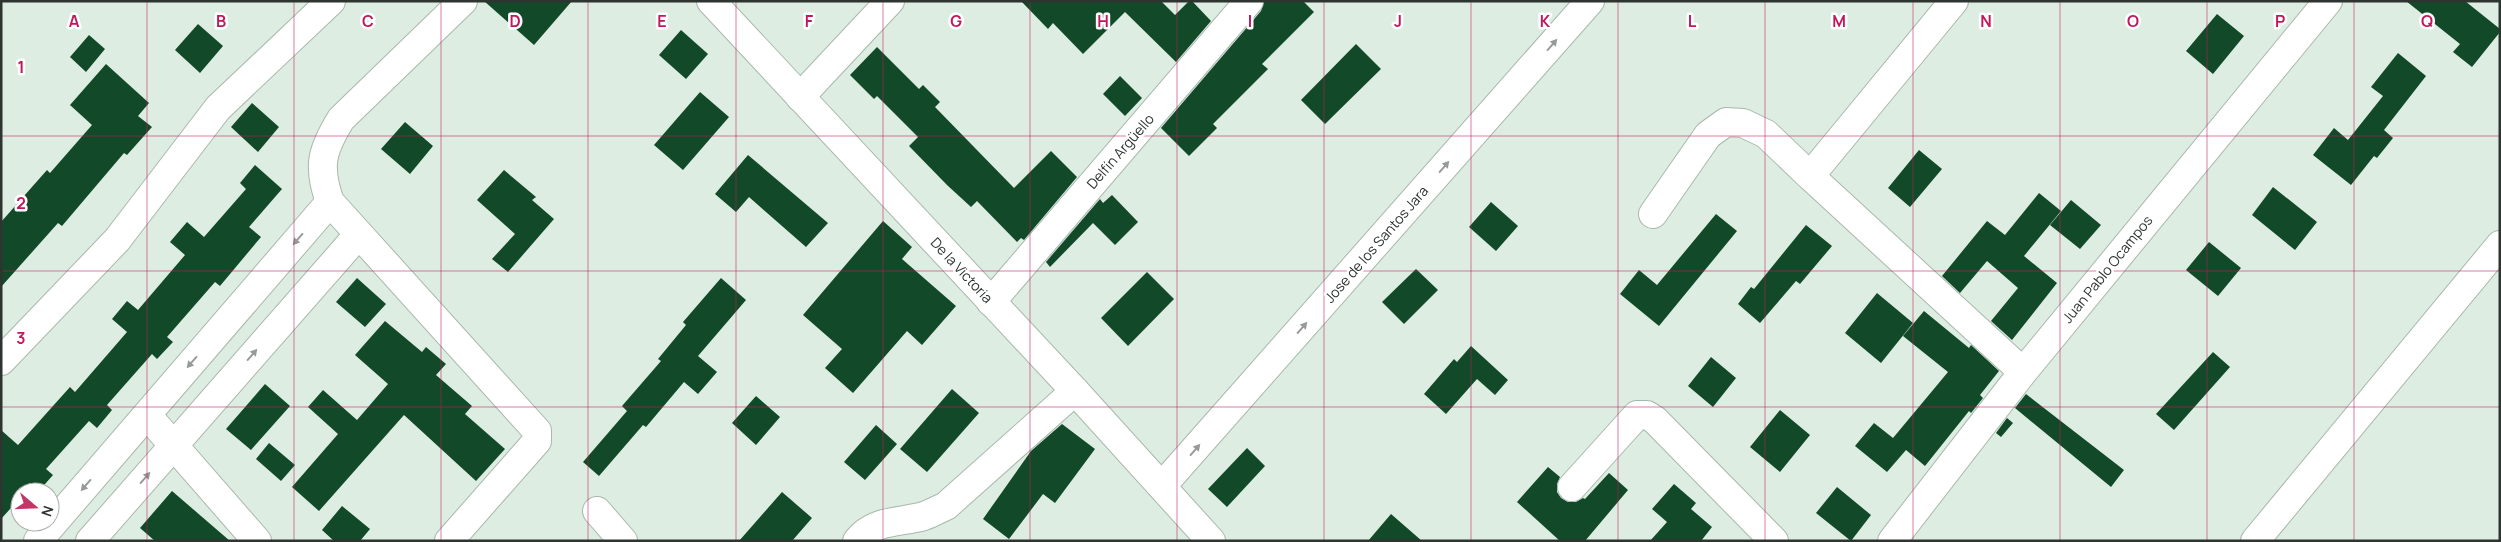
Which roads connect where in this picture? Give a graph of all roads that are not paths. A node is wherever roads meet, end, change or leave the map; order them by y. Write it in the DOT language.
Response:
graph roads {
  1 [pos="331,1"];
  2 [pos="462,1"];
  3 [pos="711,1"];
  4 [pos="890,1"];
  5 [pos="1249,1"];
  6 [pos="1590,1"];
  7 [pos="1954,1"];
  8 [pos="2328,1"];
  9 [pos="800,97"];
  10 [pos="1810,176"];
  11 [pos="330,202"];
  12 [pos="1652,214"];
  13 [pos="359,234"];
  14 [pos="2497,255"];
  15 [pos="991,302"];
  16 [pos="1,361"];
  17 [pos="2023,372"];
  18 [pos="1075,391"];
  19 [pos="147,415"];
  20 [pos="172,446"];
  21 [pos="1162,486"];
  22 [pos="1572,487"];
  23 [pos="597,511"];
  24 [pos="38,541"];
  25 [pos="90,541"];
  26 [pos="257,541"];
  27 [pos="449,541"];
  28 [pos="623,541"];
  29 [pos="857,541"];
  30 [pos="1211,541"];
  31 [pos="1774,541"];
  32 [pos="1892,541"];
  33 [pos="2255,541"];
  1 -- 16 [label="street"];
  2 -- 11 [label="street"];
  3 -- 9 [label="street, De la Victoria"];
  4 -- 9 [label="street"];
  5 -- 15 [label="street, Delfín Argüello"];
  21 -- 6 [label="street, Jose de los Santos Jara, one-way"];
  7 -- 10 [label="street"];
  8 -- 17 [label="street, Juan Pablo Ocampos"];
  9 -- 15 [label="street, De la Victoria"];
  10 -- 12 [label="street"];
  10 -- 17 [label="street"];
  11 -- 13 [label="street"];
  11 -- 19 [label="street, one-way"];
  20 -- 13 [label="street, one-way"];
  13 -- 27 [label="street"];
  14 -- 33 [label="street"];
  15 -- 18 [label="street, De la Victoria"];
  17 -- 32 [label="street, Juan Pablo Ocampos"];
  18 -- 21 [label="street, De la Victoria"];
  18 -- 29 [label="street"];
  19 -- 20 [label="street"];
  19 -- 24 [label="street, one-way"];
  25 -- 20 [label="street, one-way"];
  20 -- 26 [label="street"];
  21 -- 30 [label="street, De la Victoria"];
  22 -- 31 [label="street"];
  23 -- 28 [label="street"];
}
